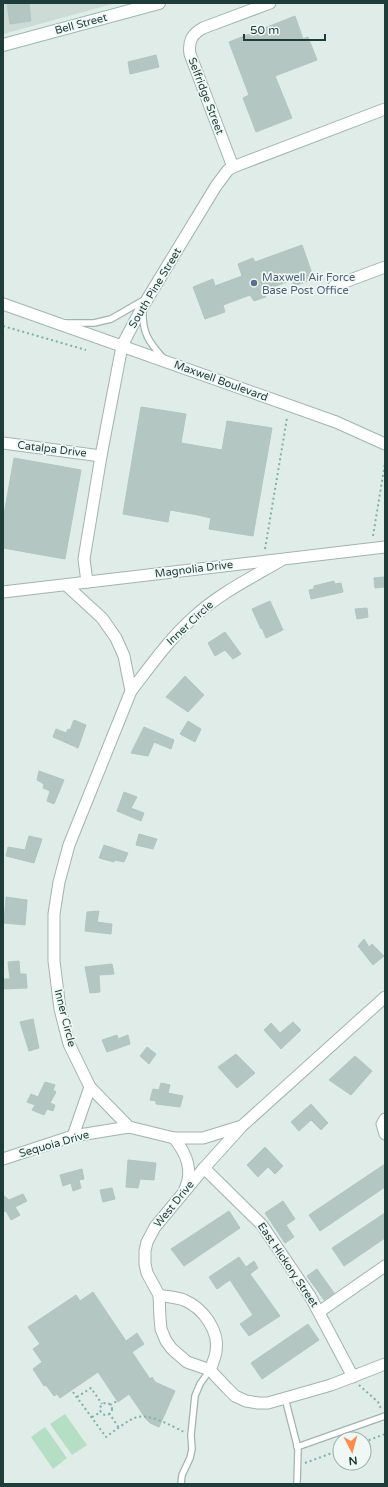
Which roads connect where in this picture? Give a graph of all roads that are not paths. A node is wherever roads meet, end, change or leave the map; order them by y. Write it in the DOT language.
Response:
graph roads {
  1 [pos="159,3"];
  2 [pos="270,3"];
  3 [pos="3,45"];
  4 [pos="385,109"];
  5 [pos="233,167"];
  6 [pos="385,267"];
  7 [pos="334,286"];
  8 [pos="146,302"];
  9 [pos="3,304"];
  10 [pos="3,309"];
  11 [pos="55,322"];
  12 [pos="122,346"];
  13 [pos="166,361"];
  14 [pos="3,443"];
  15 [pos="385,444"];
  16 [pos="101,456"];
  17 [pos="385,547"];
  18 [pos="284,558"];
  19 [pos="87,582"];
  20 [pos="66,585"];
  21 [pos="3,592"];
  22 [pos="131,691"];
  23 [pos="385,997"];
  24 [pos="90,1087"];
  25 [pos="385,1119"];
  26 [pos="242,1126"];
  27 [pos="129,1127"];
  28 [pos="385,1134"];
  29 [pos="73,1136"];
  30 [pos="174,1138"];
  31 [pos="3,1159"];
  32 [pos="204,1168"];
  33 [pos="183,1193"];
  34 [pos="385,1266"];
  35 [pos="159,1295"];
  36 [pos="319,1312"];
  37 [pos="385,1364"];
  38 [pos="210,1370"];
  39 [pos="351,1378"];
  40 [pos="285,1398"];
  41 [pos="384,1416"];
  42 [pos="297,1447"];
  43 [pos="181,1484"];
  44 [pos="297,1484"];
  1 -- 3 [label="main road, Bell Street"];
  2 -- 5 [label="street, Selfridge Street"];
  4 -- 5 [label="street, South Pine Street"];
  5 -- 8 [label="street, South Pine Street"];
  6 -- 7 [label="street"];
  8 -- 11 [label="lane"];
  8 -- 12 [label="street, South Pine Street"];
  8 -- 13 [label="lane"];
  9 -- 11 [label="street, Maxwell Boulevard"];
  10 -- 11 [label="street, Maxwell Boulevard"];
  11 -- 12 [label="street, Maxwell Boulevard"];
  12 -- 13 [label="street, Maxwell Boulevard"];
  12 -- 16 [label="street, South Pine Street"];
  13 -- 15 [label="street, Maxwell Boulevard"];
  14 -- 16 [label="street, Catalpa Drive"];
  16 -- 19 [label="street, South Pine Street"];
  17 -- 18 [label="street, Magnolia Drive"];
  18 -- 19 [label="street, Magnolia Drive"];
  18 -- 22 [label="street, Inner Circle"];
  19 -- 20 [label="street, Magnolia Drive"];
  20 -- 21 [label="street, Magnolia Drive"];
  20 -- 22 [label="street"];
  22 -- 24 [label="street, Inner Circle"];
  23 -- 26 [label="street"];
  24 -- 27 [label="street, Inner Circle"];
  24 -- 29 [label="street"];
  25 -- 28 [label="street"];
  26 -- 30 [label="street"];
  26 -- 32 [label="street, West Drive"];
  27 -- 29 [label="street, Sequoia Drive"];
  27 -- 30 [label="street"];
  29 -- 31 [label="street, Sequoia Drive"];
  30 -- 33 [label="street"];
  32 -- 33 [label="street, West Drive"];
  32 -- 36 [label="street, East Hickory Street"];
  33 -- 35 [label="street, West Drive"];
  34 -- 36 [label="street"];
  35 -- 38 [label="street, West Drive"];
  35 -- 38 [label="street"];
  36 -- 39 [label="street, East Hickory Street"];
  37 -- 39 [label="street, West Drive"];
  38 -- 40 [label="street, West Drive"];
  38 -- 43 [label="lane"];
  39 -- 40 [label="street, West Drive"];
  40 -- 42 [label="lane"];
  41 -- 42 [label="lane"];
  42 -- 44 [label="lane"];
}
